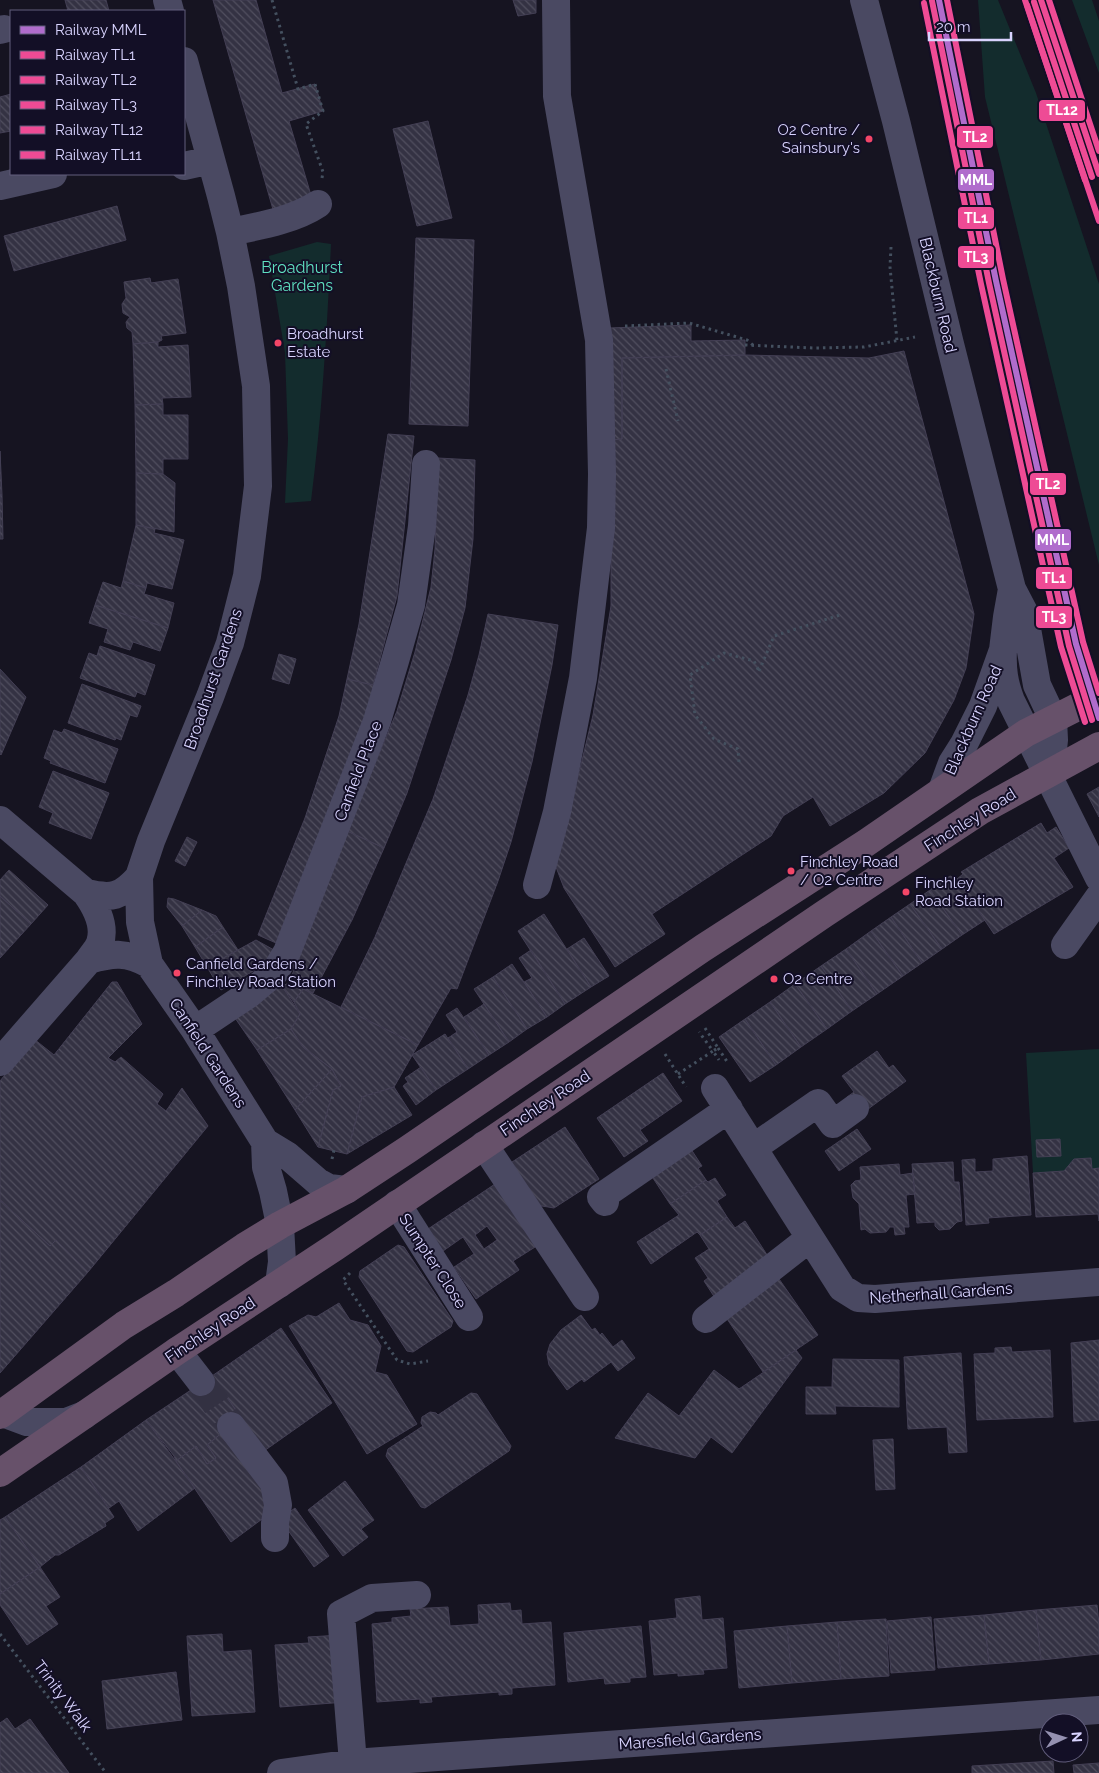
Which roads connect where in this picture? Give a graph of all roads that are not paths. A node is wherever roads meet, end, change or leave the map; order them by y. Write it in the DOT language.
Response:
graph roads {
  1 [pos="556,0"];
  2 [pos="864,0"];
  3 [pos="185,65"];
  4 [pos="211,160"];
  5 [pos="185,166"];
  6 [pos="49,175"];
  7 [pos="0,186"];
  8 [pos="318,204"];
  9 [pos="230,232"];
  10 [pos="426,464"];
  11 [pos="1012,589"];
  12 [pos="1003,650"];
  13 [pos="1099,696"];
  14 [pos="1052,719"];
  15 [pos="1026,733"];
  16 [pos="1099,746"];
  17 [pos="1047,774"];
  18 [pos="942,790"];
  19 [pos="0,820"];
  20 [pos="138,877"];
  21 [pos="1099,878"];
  22 [pos="537,885"];
  23 [pos="86,893"];
  24 [pos="1099,897"];
  25 [pos="140,922"];
  26 [pos="1065,945"];
  27 [pos="89,960"];
  28 [pos="149,964"];
  29 [pos="195,1030"];
  30 [pos="0,1062"];
  31 [pos="855,1108"];
  32 [pos="265,1142"];
  33 [pos="484,1145"];
  34 [pos="753,1148"];
  35 [pos="346,1190"];
  36 [pos="605,1202"];
  37 [pos="396,1204"];
  38 [pos="280,1225"];
  39 [pos="810,1238"];
  40 [pos="1099,1282"];
  41 [pos="279,1284"];
  42 [pos="585,1297"];
  43 [pos="469,1317"];
  44 [pos="706,1319"];
  45 [pos="177,1351"];
  46 [pos="201,1382"];
  47 [pos="1,1413"];
  48 [pos="85,1414"];
  49 [pos="231,1426"];
  50 [pos="0,1473"];
  51 [pos="275,1538"];
  52 [pos="417,1595"];
  53 [pos="1099,1710"];
  54 [pos="353,1764"];
  55 [pos="281,1773"];
  1 -- 22 [label="street"];
  2 -- 11 [label="street, Blackburn Road"];
  3 -- 4 [label="street, Broadhurst Gardens"];
  4 -- 5 [label="street"];
  4 -- 9 [label="street, Broadhurst Gardens"];
  6 -- 7 [label="street"];
  8 -- 9 [label="street"];
  9 -- 20 [label="street, Broadhurst Gardens"];
  10 -- 29 [label="street, Canfield Place"];
  11 -- 12 [label="street, Blackburn Road"];
  11 -- 14 [label="street, Blackburn Road"];
  12 -- 15 [label="street, Blackburn Road"];
  12 -- 18 [label="street, Blackburn Road"];
  13 -- 14 [label="highway"];
  14 -- 15 [label="highway"];
  14 -- 17 [label="street, Blackburn Road"];
  15 -- 17 [label="street, Blackburn Road"];
  15 -- 18 [label="highway"];
  16 -- 17 [label="highway, Finchley Road"];
  17 -- 21 [label="street"];
  17 -- 33 [label="highway, Finchley Road"];
  18 -- 35 [label="highway"];
  19 -- 23 [label="street"];
  20 -- 23 [label="street, Broadhurst Gardens"];
  20 -- 25 [label="street, Broadhurst Gardens"];
  23 -- 27 [label="street"];
  24 -- 26 [label="street"];
  25 -- 28 [label="street, Canfield Gardens"];
  27 -- 28 [label="street"];
  27 -- 30 [label="street"];
  28 -- 29 [label="street, Canfield Gardens"];
  29 -- 32 [label="street, Canfield Gardens"];
  31 -- 34 [label="street"];
  32 -- 35 [label="street, Canfield Gardens"];
  32 -- 38 [label="street, Canfield Gardens"];
  33 -- 37 [label="highway, Finchley Road"];
  33 -- 42 [label="street"];
  34 -- 36 [label="street, Netherhall Gardens"];
  34 -- 39 [label="street, Netherhall Gardens"];
  35 -- 38 [label="highway"];
  37 -- 41 [label="highway, Finchley Road"];
  37 -- 43 [label="street, Sumpter Close"];
  38 -- 41 [label="street, Canfield Gardens"];
  38 -- 47 [label="highway"];
  39 -- 40 [label="street, Netherhall Gardens"];
  39 -- 44 [label="street"];
  41 -- 45 [label="highway, Finchley Road"];
  45 -- 46 [label="street"];
  45 -- 48 [label="highway, Finchley Road"];
  47 -- 48 [label="street"];
  48 -- 50 [label="highway, Finchley Road"];
  49 -- 51 [label="street"];
  52 -- 54 [label="street"];
  53 -- 54 [label="street, Maresfield Gardens"];
  54 -- 55 [label="street, Maresfield Gardens"];
}
